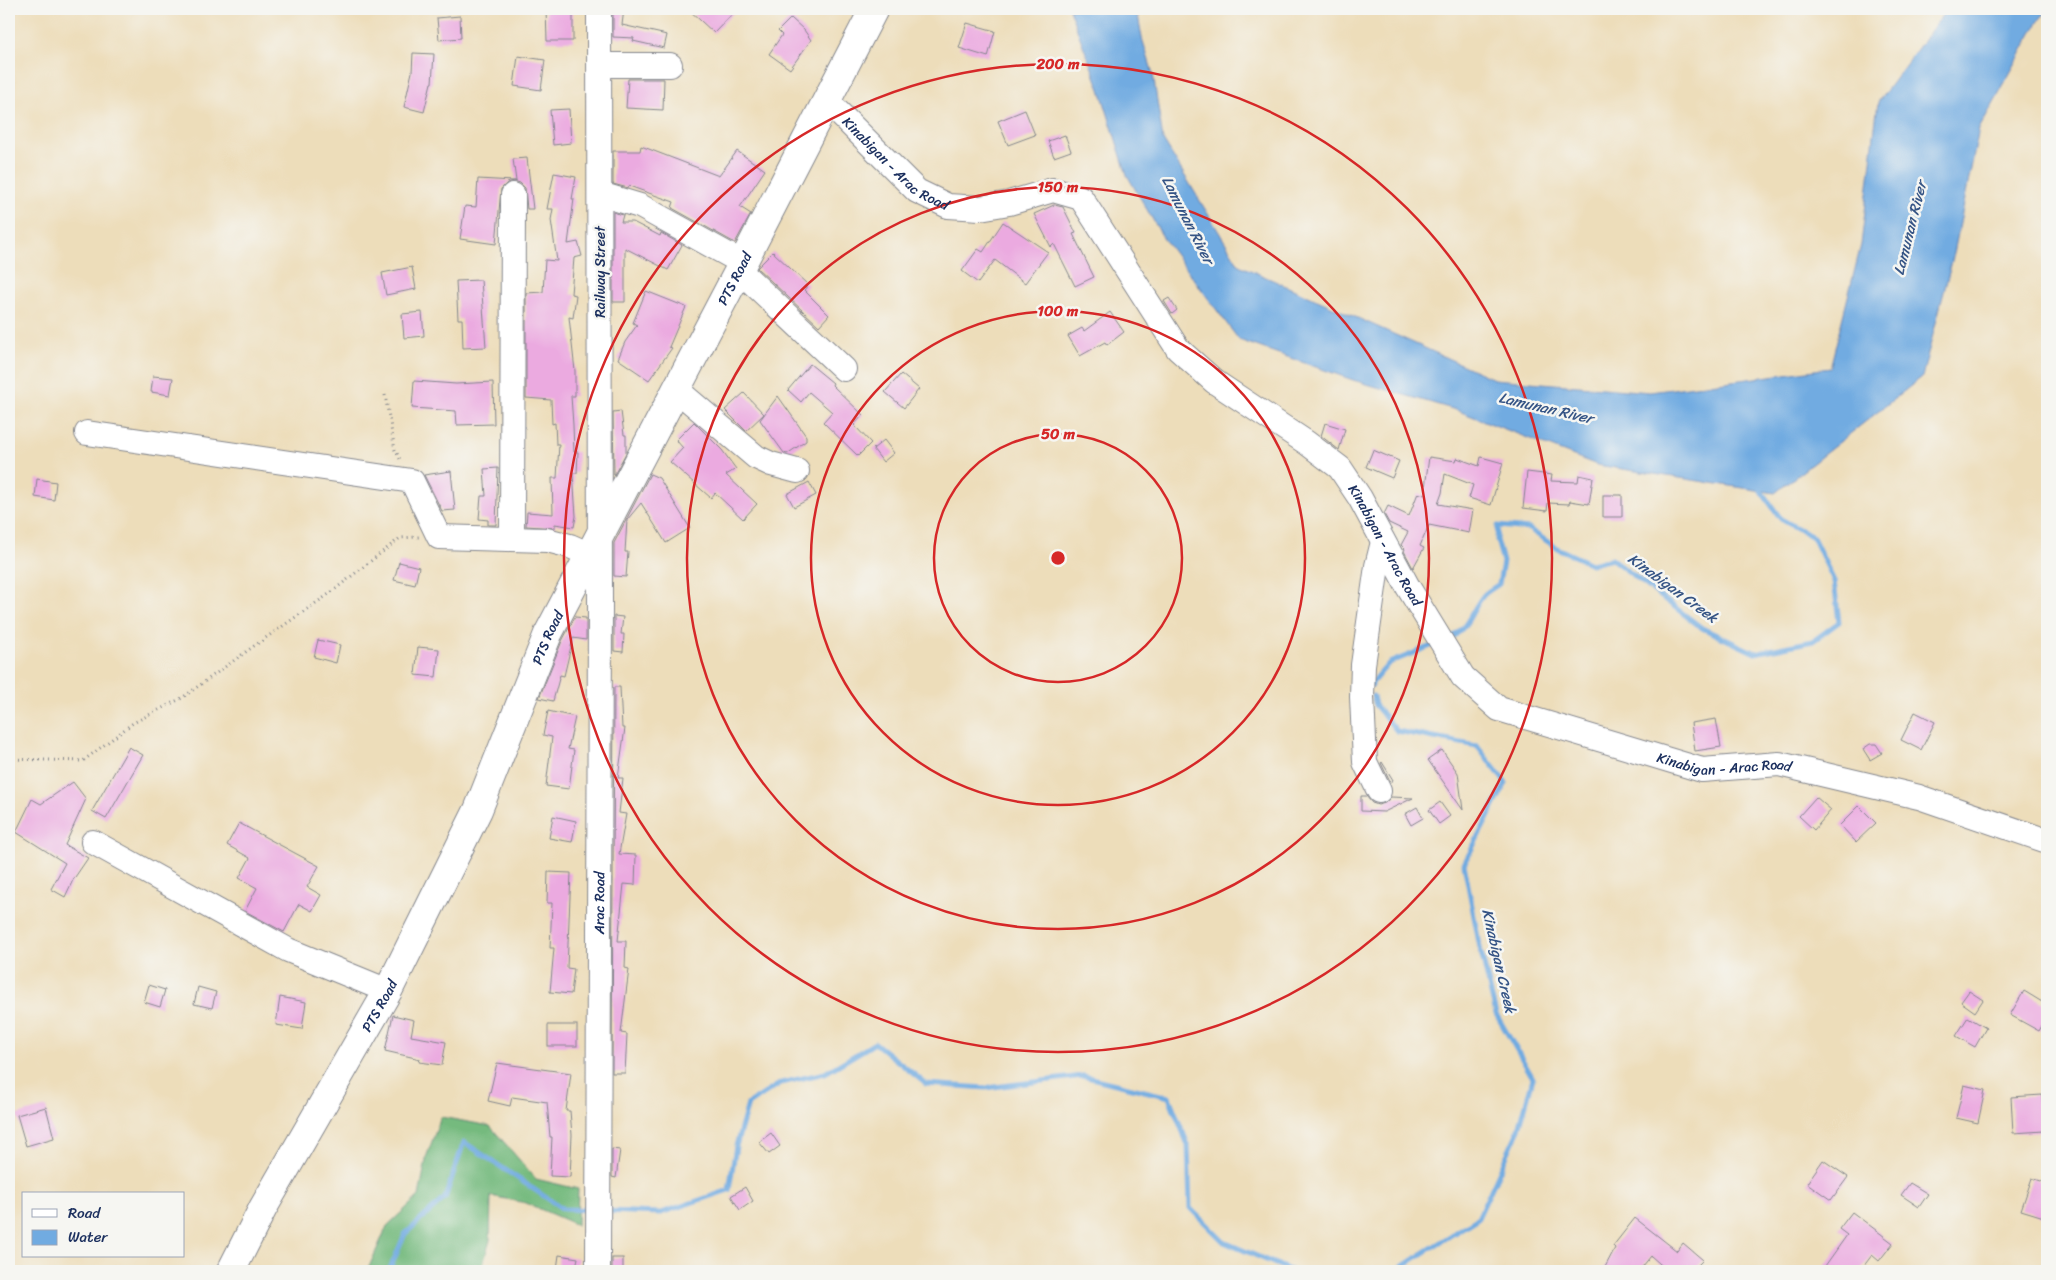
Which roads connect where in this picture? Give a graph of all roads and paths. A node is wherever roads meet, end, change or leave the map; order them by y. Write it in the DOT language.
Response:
graph roads {
  1 [pos="599,9"];
  2 [pos="874,9"];
  3 [pos="600,65"];
  4 [pos="670,65"];
  5 [pos="826,100"];
  6 [pos="600,194"];
  7 [pos="513,195"];
  8 [pos="741,267"];
  9 [pos="844,368"];
  10 [pos="677,390"];
  11 [pos="385,395"];
  12 [pos="87,433"];
  13 [pos="797,471"];
  14 [pos="412,481"];
  15 [pos="439,537"];
  16 [pos="512,538"];
  17 [pos="1383,542"];
  18 [pos="595,545"];
  19 [pos="9,759"];
  20 [pos="1379,791"];
  21 [pos="2047,841"];
  22 [pos="93,842"];
  23 [pos="388,991"];
  24 [pos="598,1269"];
  25 [pos="231,1271"];
  1 -- 3 [label="street, Railway Street"];
  2 -- 5 [label="main road, PTS Road"];
  3 -- 4 [label="street"];
  3 -- 6 [label="street, Railway Street"];
  5 -- 8 [label="main road, PTS Road"];
  5 -- 17 [label="street, Kinabigan - Arac Road"];
  6 -- 8 [label="street"];
  6 -- 18 [label="street, Railway Street"];
  7 -- 16 [label="street"];
  8 -- 9 [label="street"];
  8 -- 10 [label="main road, PTS Road"];
  10 -- 13 [label="street"];
  10 -- 18 [label="main road, PTS Road"];
  11 -- 14 [label="path"];
  12 -- 14 [label="street"];
  14 -- 15 [label="street"];
  15 -- 16 [label="street"];
  15 -- 19 [label="path"];
  16 -- 18 [label="street"];
  17 -- 20 [label="street"];
  17 -- 21 [label="street, Kinabigan - Arac Road"];
  18 -- 23 [label="main road, PTS Road"];
  18 -- 24 [label="street, Arac Road"];
  22 -- 23 [label="street"];
  23 -- 25 [label="main road, PTS Road"];
}
